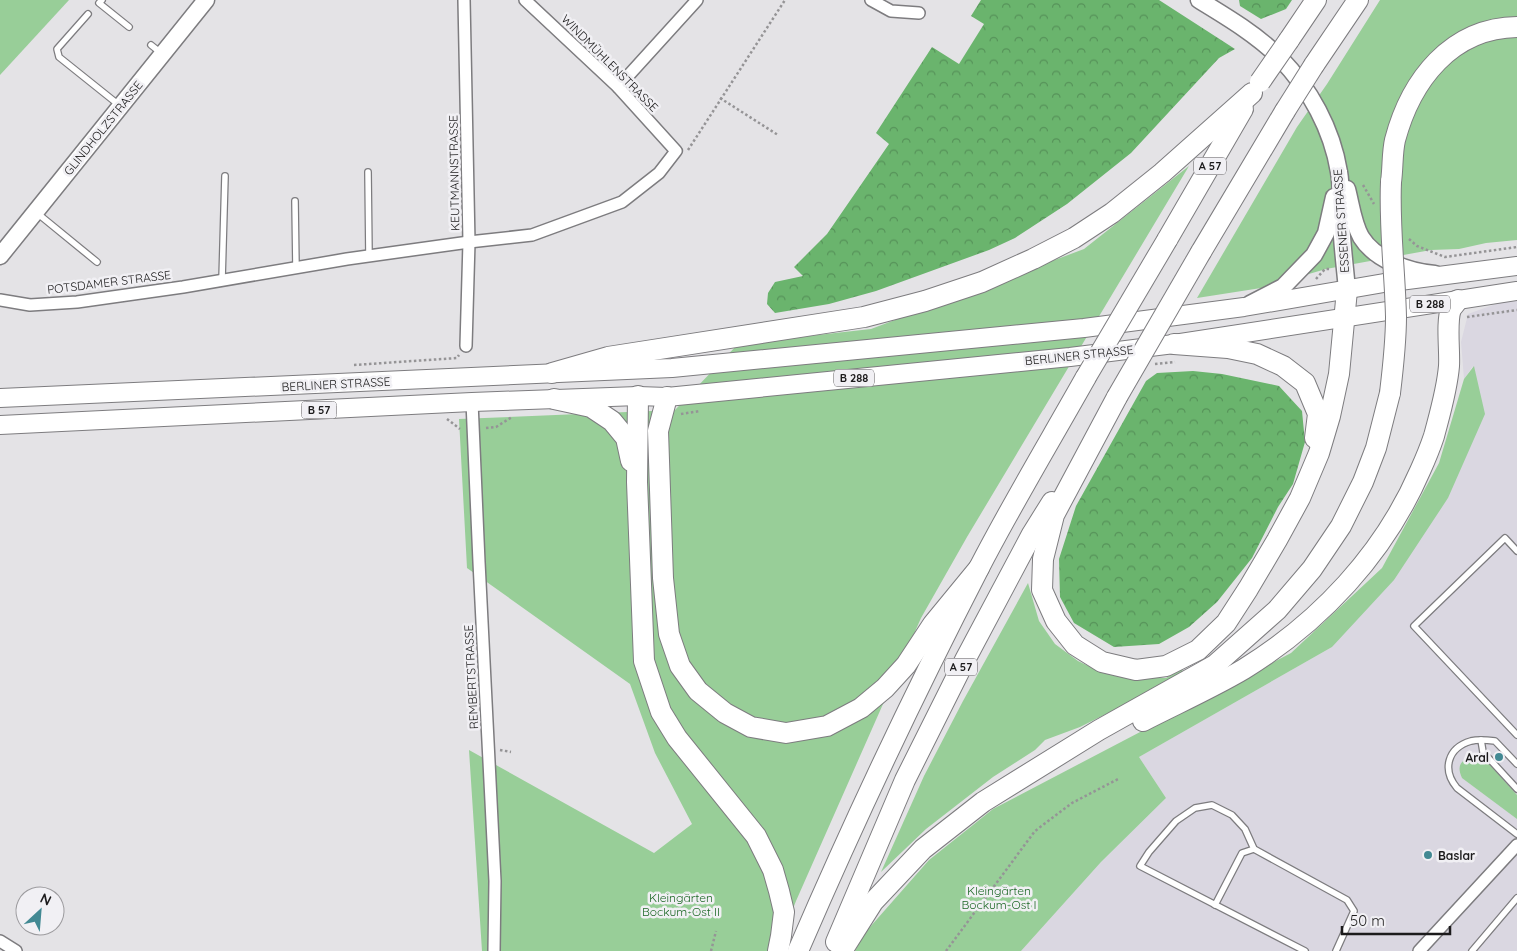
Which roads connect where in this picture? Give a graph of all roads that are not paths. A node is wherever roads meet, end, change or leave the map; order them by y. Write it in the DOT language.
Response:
graph roads {
  1 [pos="102,0"];
  2 [pos="206,0"];
  3 [pos="464,0"];
  4 [pos="525,0"];
  5 [pos="697,0"];
  6 [pos="871,0"];
  7 [pos="1200,0"];
  8 [pos="1316,0"];
  9 [pos="1358,0"];
  10 [pos="88,14"];
  11 [pos="919,14"];
  12 [pos="130,27"];
  13 [pos="1517,27"];
  14 [pos="618,87"];
  15 [pos="1256,87"];
  16 [pos="121,107"];
  17 [pos="368,172"];
  18 [pos="1339,173"];
  19 [pos="225,176"];
  20 [pos="295,201"];
  21 [pos="36,212"];
  22 [pos="469,242"];
  23 [pos="0,256"];
  24 [pos="369,256"];
  25 [pos="97,262"];
  26 [pos="1517,266"];
  27 [pos="296,268"];
  28 [pos="1440,275"];
  29 [pos="222,280"];
  30 [pos="1347,290"];
  31 [pos="1517,291"];
  32 [pos="0,300"];
  33 [pos="1458,300"];
  34 [pos="1244,307"];
  35 [pos="1344,317"];
  36 [pos="1174,344"];
  37 [pos="466,346"];
  38 [pos="672,368"];
  39 [pos="623,370"];
  40 [pos="552,373"];
  41 [pos="638,396"];
  42 [pos="667,397"];
  43 [pos="1117,397"];
  44 [pos="0,398"];
  45 [pos="554,399"];
  46 [pos="472,402"];
  47 [pos="0,425"];
  48 [pos="637,482"];
  49 [pos="1300,498"];
  50 [pos="1517,551"];
  51 [pos="979,568"];
  52 [pos="1517,735"];
  53 [pos="1481,740"];
  54 [pos="1048,764"];
  55 [pos="1517,764"];
  56 [pos="1517,789"];
  57 [pos="1517,834"];
  58 [pos="1517,845"];
  59 [pos="1254,849"];
  60 [pos="1517,898"];
  61 [pos="1215,905"];
  62 [pos="0,941"];
  63 [pos="16,951"];
  64 [pos="494,951"];
  65 [pos="778,951"];
  66 [pos="798,951"];
  67 [pos="832,951"];
  68 [pos="842,951"];
  69 [pos="1305,951"];
  70 [pos="1336,951"];
  71 [pos="1419,951"];
  72 [pos="1472,951"];
  1 -- 12 [label="lane"];
  2 -- 16 [label="main road, GLINDHOLZSTRASSE"];
  3 -- 22 [label="street, KEUTMANNSTRASSE"];
  4 -- 14 [label="street, WINDMÜHLENSTRASSE"];
  5 -- 14 [label="street"];
  6 -- 11 [label="street"];
  7 -- 18 [label="main road, ESSENER STRASSE"];
  8 -- 15 [label="highway, A 57, bridge"];
  9 -- 43 [label="highway, A 57, bridge"];
  10 -- 16 [label="lane"];
  13 -- 54 [label="highway, bridge"];
  14 -- 22 [label="street, WINDMÜHLENSTRASSE"];
  15 -- 40 [label="highway"];
  15 -- 51 [label="highway, A 57, bridge"];
  16 -- 21 [label="main road, GLINDHOLZSTRASSE"];
  17 -- 24 [label="lane"];
  18 -- 28 [label="main road"];
  18 -- 30 [label="main road, ESSENER STRASSE"];
  18 -- 34 [label="main road"];
  19 -- 29 [label="lane"];
  20 -- 27 [label="lane"];
  21 -- 23 [label="main road, GLINDHOLZSTRASSE"];
  21 -- 25 [label="lane"];
  22 -- 24 [label="street, POTSDAMER STRASSE"];
  22 -- 37 [label="street, KEUTMANNSTRASSE"];
  24 -- 27 [label="street, POTSDAMER STRASSE"];
  26 -- 28 [label="main road, BERLINER STRASSE / B 288"];
  27 -- 29 [label="street, POTSDAMER STRASSE"];
  28 -- 30 [label="main road, BERLINER STRASSE / B 288"];
  29 -- 32 [label="street, POTSDAMER STRASSE"];
  30 -- 34 [label="main road, BERLINER STRASSE / B 288"];
  30 -- 35 [label="highway"];
  31 -- 33 [label="main road, BERLINER STRASSE / B 288"];
  33 -- 35 [label="main road, BERLINER STRASSE / B 288"];
  33 -- 54 [label="highway"];
  34 -- 38 [label="main road, BERLINER STRASSE / B 288"];
  35 -- 36 [label="main road, BERLINER STRASSE / B 288"];
  35 -- 49 [label="highway"];
  36 -- 42 [label="main road, BERLINER STRASSE / B 288"];
  36 -- 49 [label="highway"];
  38 -- 39 [label="main road, BERLINER STRASSE / B 288"];
  38 -- 41 [label="main road, BERLINER STRASSE"];
  39 -- 40 [label="main road, BERLINER STRASSE / B 57"];
  40 -- 44 [label="main road, BERLINER STRASSE / B 57"];
  41 -- 42 [label="main road, BERLINER STRASSE / B 288"];
  41 -- 45 [label="main road, BERLINER STRASSE / B 57"];
  41 -- 48 [label="highway"];
  42 -- 51 [label="highway"];
  43 -- 49 [label="highway"];
  43 -- 67 [label="highway, A 57"];
  45 -- 46 [label="main road, BERLINER STRASSE / B 57"];
  45 -- 48 [label="highway"];
  46 -- 47 [label="main road, BERLINER STRASSE / B 57"];
  46 -- 64 [label="street, REMBERTSTRASSE"];
  48 -- 65 [label="highway"];
  50 -- 52 [label="lane"];
  51 -- 66 [label="highway, A 57"];
  53 -- 55 [label="lane"];
  53 -- 56 [label="lane"];
  53 -- 57 [label="lane"];
  54 -- 68 [label="highway"];
  58 -- 71 [label="street"];
  59 -- 61 [label="lane"];
  59 -- 61 [label="lane"];
  59 -- 70 [label="lane"];
  60 -- 72 [label="lane"];
  61 -- 69 [label="lane"];
  62 -- 63 [label="street"];
}
